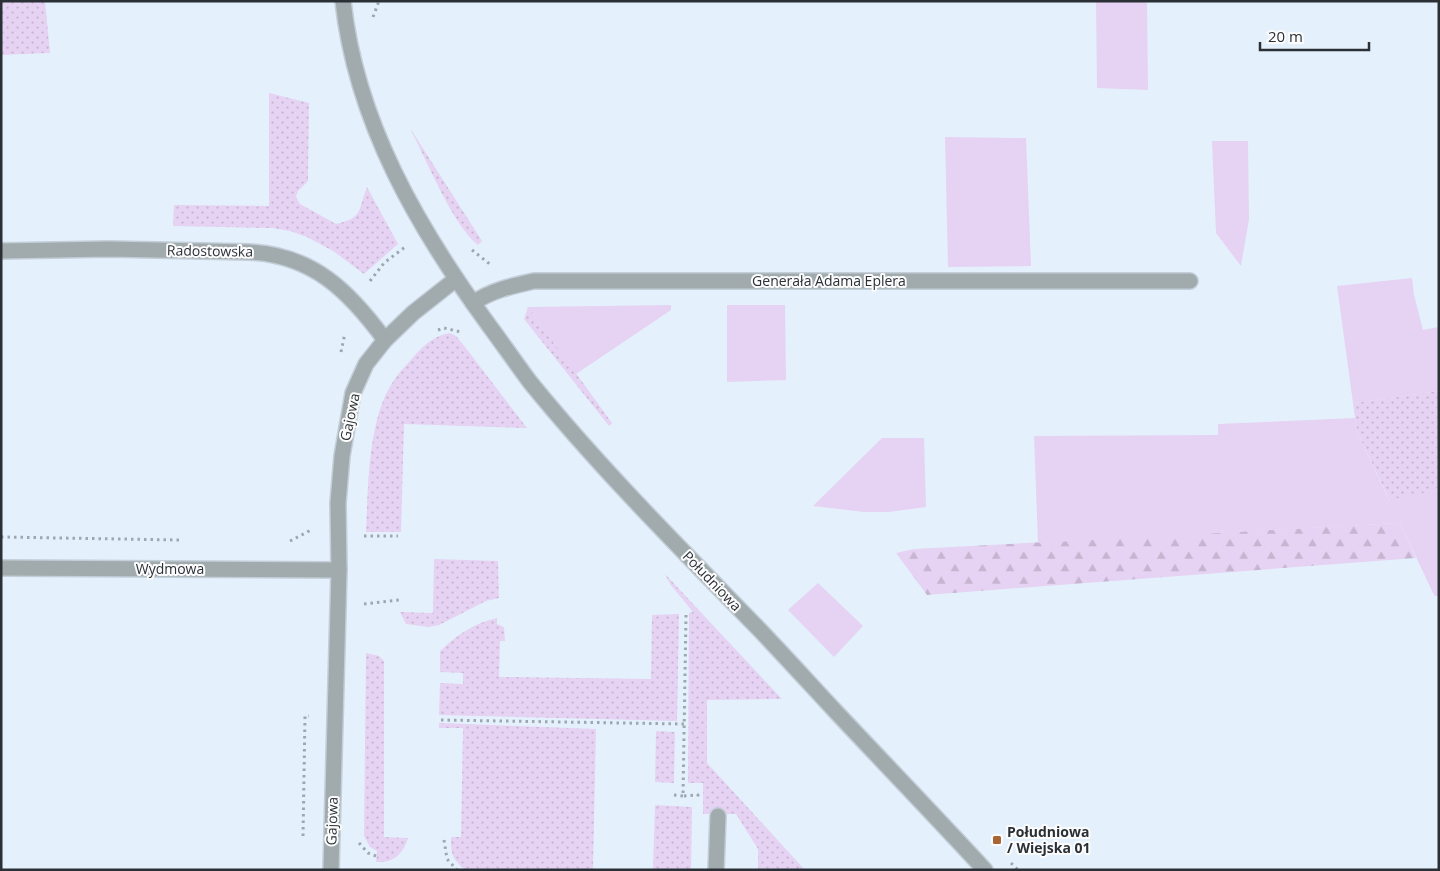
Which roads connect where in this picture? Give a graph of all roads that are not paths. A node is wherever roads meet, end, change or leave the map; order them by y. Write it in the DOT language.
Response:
graph roads {
  1 [pos="343,1"];
  2 [pos="1,250"];
  3 [pos="456,279"];
  4 [pos="1190,281"];
  5 [pos="473,303"];
  6 [pos="386,340"];
  7 [pos="1,568"];
  8 [pos="339,570"];
  9 [pos="718,816"];
  10 [pos="330,870"];
  11 [pos="716,870"];
  12 [pos="985,870"];
  1 -- 3 [label="street"];
  2 -- 6 [label="street, Radostowska"];
  3 -- 5 [label="street, Południowa"];
  3 -- 6 [label="street, Gajowa"];
  4 -- 5 [label="street, Generała Adama Eplera"];
  5 -- 12 [label="street, Południowa"];
  6 -- 8 [label="street, Gajowa"];
  7 -- 8 [label="street, Wydmowa"];
  8 -- 10 [label="street, Gajowa"];
  9 -- 11 [label="street"];
}
